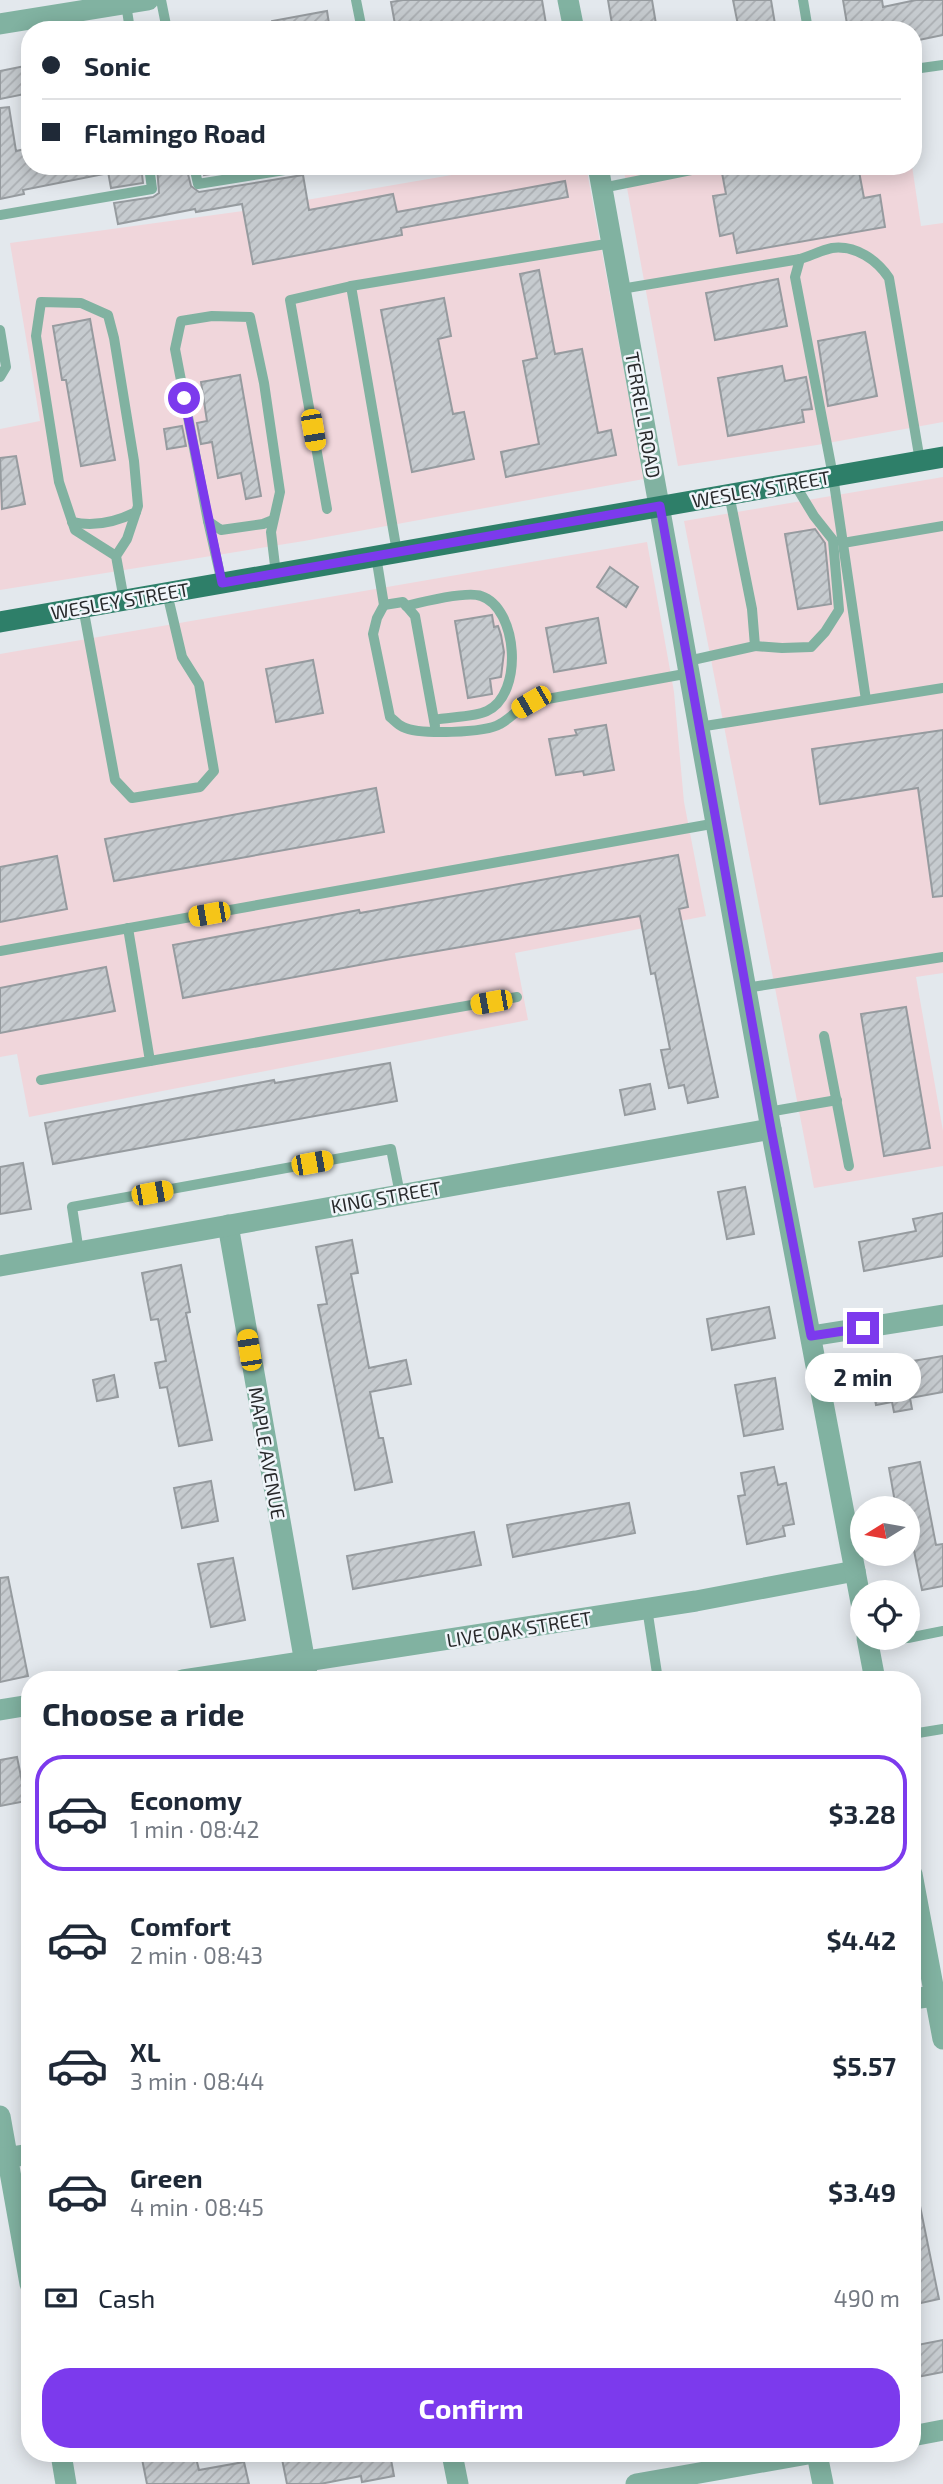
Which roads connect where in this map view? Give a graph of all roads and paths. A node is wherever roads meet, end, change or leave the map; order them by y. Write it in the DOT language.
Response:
graph roads {
  1 [pos="148,0"];
  2 [pos="161,0"];
  3 [pos="356,0"];
  4 [pos="568,0"];
  5 [pos="803,0"];
  6 [pos="126,4"];
  7 [pos="129,21"];
  8 [pos="165,21"];
  9 [pos="360,21"];
  10 [pos="572,21"];
  11 [pos="806,21"];
  12 [pos="0,24"];
  13 [pos="943,65"];
  14 [pos="922,68"];
  15 [pos="150,175"];
  16 [pos="196,175"];
  17 [pos="254,175"];
  18 [pos="600,175"];
  19 [pos="666,175"];
  20 [pos="602,188"];
  21 [pos="0,215"];
  22 [pos="612,243"];
  23 [pos="800,259"];
  24 [pos="351,286"];
  25 [pos="621,289"];
  26 [pos="0,330"];
  27 [pos="0,377"];
  28 [pos="943,457"];
  29 [pos="920,461"];
  30 [pos="833,476"];
  31 [pos="794,483"];
  32 [pos="729,494"];
  33 [pos="660,506"];
  34 [pos="327,509"];
  35 [pos="136,512"];
  36 [pos="273,520"];
  37 [pos="72,522"];
  38 [pos="208,522"];
  39 [pos="943,526"];
  40 [pos="843,543"];
  41 [pos="386,554"];
  42 [pos="116,556"];
  43 [pos="276,573"];
  44 [pos="222,583"];
  45 [pos="167,593"];
  46 [pos="124,600"];
  47 [pos="384,605"];
  48 [pos="406,606"];
  49 [pos="83,607"];
  50 [pos="0,622"];
  51 [pos="755,646"];
  52 [pos="689,667"];
  53 [pos="943,688"];
  54 [pos="866,700"];
  55 [pos="434,720"];
  56 [pos="699,727"];
  57 [pos="436,732"];
  58 [pos="717,823"];
  59 [pos="128,928"];
  60 [pos="0,951"];
  61 [pos="943,957"];
  62 [pos="746,988"];
  63 [pos="517,997"];
  64 [pos="824,1035"];
  65 [pos="150,1061"];
  66 [pos="41,1080"];
  67 [pos="836,1100"];
  68 [pos="770,1120"];
  69 [pos="849,1166"];
  70 [pos="400,1194"];
  71 [pos="228,1225"];
  72 [pos="79,1252"];
  73 [pos="0,1266"];
  74 [pos="943,1315"];
  75 [pos="811,1336"];
  76 [pos="855,1571"];
  77 [pos="857,1580"];
  78 [pos="647,1608"];
  79 [pos="943,1631"];
  80 [pos="920,1635"];
  81 [pos="869,1650"];
  82 [pos="306,1670"];
  83 [pos="658,1671"];
  84 [pos="873,1671"];
  85 [pos="21,1706"];
  86 [pos="0,1710"];
  87 [pos="943,1729"];
  88 [pos="921,1733"];
  89 [pos="921,1932"];
  90 [pos="934,1996"];
  91 [pos="921,1998"];
  92 [pos="943,2039"];
  93 [pos="0,2116"];
  94 [pos="21,2155"];
  95 [pos="3,2158"];
  96 [pos="21,2242"];
  97 [pos="943,2431"];
  98 [pos="921,2435"];
  99 [pos="62,2462"];
  100 [pos="454,2462"];
  101 [pos="762,2462"];
  102 [pos="819,2462"];
  103 [pos="66,2484"];
  104 [pos="458,2484"];
  105 [pos="636,2484"];
  106 [pos="823,2484"];
  1 -- 6 [label="street"];
  2 -- 8 [label="lane"];
  3 -- 9 [label="lane"];
  4 -- 10 [label="street"];
  5 -- 11 [label="lane"];
  6 -- 7 [label="lane"];
  6 -- 12 [label="street"];
  13 -- 14 [label="lane"];
  15 -- 21 [label="lane"];
  16 -- 17 [label="lane"];
  18 -- 20 [label="street, TERRELL ROAD"];
  19 -- 20 [label="lane"];
  20 -- 22 [label="street, TERRELL ROAD"];
  22 -- 24 [label="lane"];
  22 -- 25 [label="street, TERRELL ROAD"];
  23 -- 25 [label="lane"];
  23 -- 29 [label="lane"];
  23 -- 30 [label="lane"];
  24 -- 34 [label="lane"];
  24 -- 41 [label="lane"];
  25 -- 33 [label="street, TERRELL ROAD"];
  26 -- 27 [label="lane"];
  28 -- 29 [label="main road, WESLEY STREET"];
  29 -- 30 [label="main road, WESLEY STREET"];
  30 -- 31 [label="main road, WESLEY STREET"];
  30 -- 40 [label="lane"];
  31 -- 32 [label="main road, WESLEY STREET"];
  31 -- 51 [label="lane"];
  32 -- 33 [label="main road, WESLEY STREET"];
  32 -- 51 [label="lane"];
  33 -- 41 [label="main road, WESLEY STREET"];
  33 -- 52 [label="street, TERRELL ROAD"];
  35 -- 37 [label="lane"];
  35 -- 37 [label="lane"];
  35 -- 42 [label="lane"];
  36 -- 38 [label="lane"];
  36 -- 38 [label="lane"];
  36 -- 43 [label="lane"];
  37 -- 42 [label="lane"];
  38 -- 44 [label="lane"];
  39 -- 40 [label="lane"];
  40 -- 54 [label="lane"];
  41 -- 43 [label="main road, WESLEY STREET"];
  41 -- 47 [label="lane"];
  42 -- 46 [label="lane"];
  43 -- 44 [label="main road, WESLEY STREET"];
  44 -- 45 [label="main road, WESLEY STREET"];
  45 -- 46 [label="main road, WESLEY STREET"];
  45 -- 49 [label="lane"];
  46 -- 49 [label="main road, WESLEY STREET"];
  47 -- 48 [label="lane"];
  47 -- 57 [label="lane"];
  48 -- 55 [label="lane"];
  48 -- 55 [label="lane"];
  49 -- 50 [label="main road, WESLEY STREET"];
  51 -- 52 [label="lane"];
  52 -- 56 [label="street, TERRELL ROAD"];
  52 -- 57 [label="lane"];
  53 -- 54 [label="lane"];
  54 -- 56 [label="lane"];
  55 -- 57 [label="lane"];
  56 -- 58 [label="street, TERRELL ROAD"];
  58 -- 59 [label="lane"];
  58 -- 62 [label="street, TERRELL ROAD"];
  59 -- 60 [label="lane"];
  59 -- 65 [label="lane"];
  61 -- 62 [label="lane"];
  62 -- 68 [label="street, TERRELL ROAD"];
  63 -- 65 [label="lane"];
  64 -- 67 [label="lane"];
  65 -- 66 [label="lane"];
  67 -- 68 [label="lane"];
  67 -- 69 [label="lane"];
  68 -- 70 [label="street, KING STREET"];
  68 -- 75 [label="street, TERRELL ROAD"];
  70 -- 71 [label="street, KING STREET"];
  70 -- 72 [label="lane"];
  71 -- 72 [label="street, KING STREET"];
  71 -- 82 [label="street, MAPLE AVENUE"];
  72 -- 73 [label="street, KING STREET"];
  74 -- 75 [label="street"];
  75 -- 76 [label="street, TERRELL ROAD"];
  76 -- 77 [label="street, TERRELL ROAD"];
  76 -- 78 [label="street, LIVE OAK STREET"];
  78 -- 82 [label="street, LIVE OAK STREET"];
  78 -- 83 [label="lane"];
  79 -- 80 [label="lane"];
  81 -- 84 [label="street"];
  85 -- 86 [label="street"];
  87 -- 88 [label="lane"];
  89 -- 90 [label="street"];
  90 -- 91 [label="street"];
  90 -- 92 [label="street"];
  93 -- 95 [label="street"];
  94 -- 95 [label="street"];
  95 -- 96 [label="street"];
  97 -- 98 [label="street"];
  99 -- 103 [label="street"];
  100 -- 104 [label="street"];
  101 -- 105 [label="street"];
  102 -- 106 [label="street"];
}
